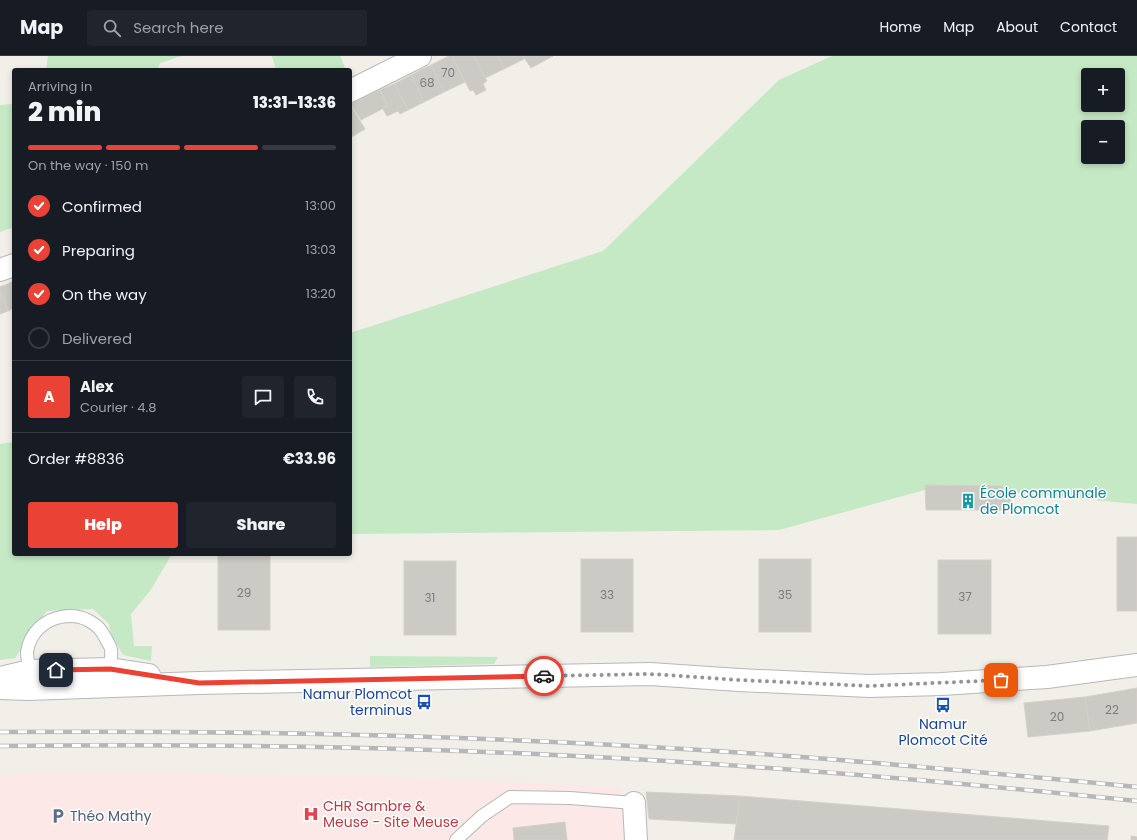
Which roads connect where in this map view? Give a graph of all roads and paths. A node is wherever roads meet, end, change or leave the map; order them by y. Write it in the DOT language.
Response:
graph roads {
  1 [pos="420,56"];
  2 [pos="352,90"];
  3 [pos="12,266"];
  4 [pos="0,270"];
  5 [pos="1137,665"];
  6 [pos="110,669"];
  7 [pos="0,678"];
  8 [pos="29,680"];
  9 [pos="199,683"];
  10 [pos="0,688"];
  11 [pos="634,803"];
  12 [pos="456,840"];
  13 [pos="636,840"];
  1 -- 2 [label="street"];
  3 -- 4 [label="street"];
  5 -- 9 [label="street"];
  6 -- 8 [label="street"];
  6 -- 8 [label="lane"];
  6 -- 9 [label="street"];
  7 -- 8 [label="street"];
  8 -- 9 [label="street"];
  8 -- 10 [label="street"];
  11 -- 12 [label="lane"];
  11 -- 13 [label="street"];
}
